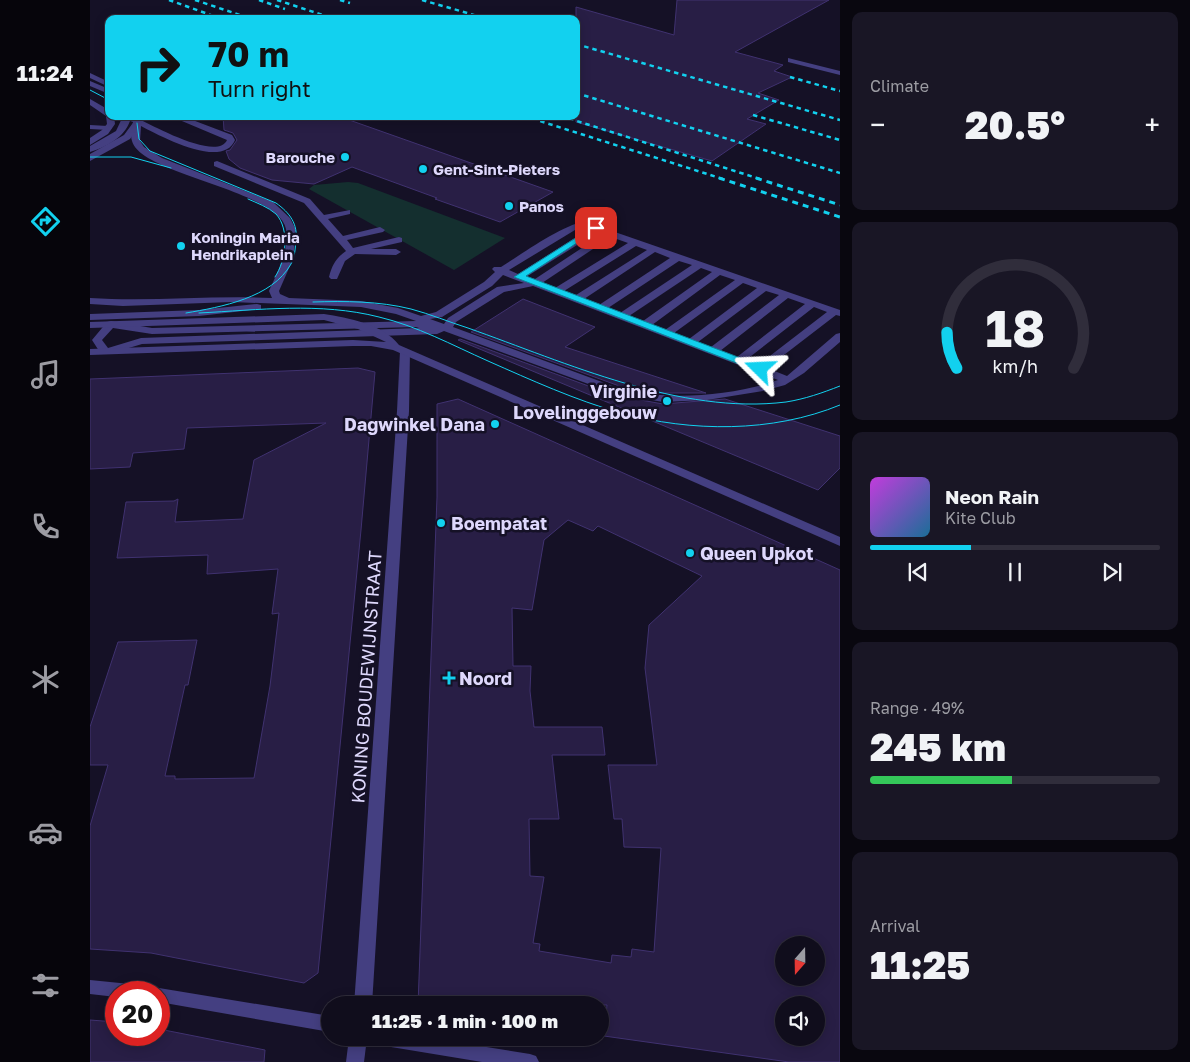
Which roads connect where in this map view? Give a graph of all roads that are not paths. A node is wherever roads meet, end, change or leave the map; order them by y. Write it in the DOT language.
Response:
graph roads {
  1 [pos="791,60"];
  2 [pos="840,73"];
  3 [pos="90,75"];
  4 [pos="90,83"];
  5 [pos="105,85"];
  6 [pos="105,86"];
  7 [pos="90,101"];
  8 [pos="100,106"];
  9 [pos="105,108"];
  10 [pos="105,110"];
  11 [pos="111,120"];
  12 [pos="126,120"];
  13 [pos="138,120"];
  14 [pos="139,120"];
  15 [pos="143,120"];
  16 [pos="184,120"];
  17 [pos="90,128"];
  18 [pos="108,128"];
  19 [pos="90,142"];
  20 [pos="90,149"];
  21 [pos="90,158"];
  22 [pos="217,164"];
  23 [pos="347,212"];
  24 [pos="322,218"];
  25 [pos="596,228"];
  26 [pos="380,230"];
  27 [pos="616,236"];
  28 [pos="340,239"];
  29 [pos="399,240"];
  30 [pos="636,242"];
  31 [pos="654,249"];
  32 [pos="351,251"];
  33 [pos="396,252"];
  34 [pos="678,257"];
  35 [pos="699,265"];
  36 [pos="718,272"];
  37 [pos="334,277"];
  38 [pos="519,277"];
  39 [pos="741,280"];
  40 [pos="541,285"];
  41 [pos="763,288"];
  42 [pos="557,291"];
  43 [pos="785,296"];
  44 [pos="577,299"];
  45 [pos="300,303"];
  46 [pos="811,305"];
  47 [pos="601,308"];
  48 [pos="91,310"];
  49 [pos="836,313"];
  50 [pos="622,316"];
  51 [pos="111,324"];
  52 [pos="420,324"];
  53 [pos="90,325"];
  54 [pos="645,325"];
  55 [pos="437,331"];
  56 [pos="667,333"];
  57 [pos="840,336"];
  58 [pos="691,342"];
  59 [pos="400,349"];
  60 [pos="713,351"];
  61 [pos="90,352"];
  62 [pos="105,352"];
  63 [pos="739,361"];
  64 [pos="760,369"];
  65 [pos="788,380"];
  66 [pos="840,542"];
  67 [pos="90,986"];
  68 [pos="105,988"];
  69 [pos="364,996"];
  70 [pos="170,997"];
  71 [pos="321,1021"];
  72 [pos="357,1046"];
  73 [pos="433,1046"];
  74 [pos="355,1062"];
  75 [pos="530,1062"];
  1 -- 2 [label="street"];
  3 -- 5 [label="street"];
  4 -- 6 [label="street"];
  7 -- 8 [label="street"];
  8 -- 9 [label="street"];
  8 -- 10 [label="street"];
  11 -- 18 [label="street"];
  12 -- 20 [label="street"];
  13 -- 21 [label="street"];
  14 -- 45 [label="street"];
  15 -- 16 [label="street"];
  17 -- 18 [label="street"];
  18 -- 19 [label="street"];
  22 -- 24 [label="street"];
  23 -- 24 [label="street"];
  24 -- 28 [label="street"];
  25 -- 27 [label="street"];
  25 -- 38 [label="street"];
  25 -- 38 [label="street"];
  26 -- 28 [label="street"];
  27 -- 30 [label="street"];
  27 -- 40 [label="street"];
  28 -- 32 [label="street"];
  29 -- 32 [label="street"];
  30 -- 31 [label="street"];
  30 -- 42 [label="street"];
  31 -- 34 [label="street"];
  31 -- 44 [label="street"];
  32 -- 33 [label="street"];
  32 -- 37 [label="street"];
  34 -- 35 [label="street"];
  34 -- 47 [label="street"];
  35 -- 36 [label="street"];
  35 -- 50 [label="street"];
  36 -- 39 [label="street"];
  36 -- 54 [label="street"];
  38 -- 40 [label="street"];
  39 -- 41 [label="street"];
  39 -- 56 [label="street"];
  40 -- 42 [label="street"];
  41 -- 43 [label="street"];
  41 -- 58 [label="street"];
  42 -- 44 [label="street"];
  43 -- 46 [label="street"];
  43 -- 60 [label="street"];
  44 -- 47 [label="street"];
  45 -- 48 [label="street"];
  45 -- 48 [label="street"];
  45 -- 65 [label="street"];
  46 -- 49 [label="street"];
  46 -- 63 [label="street"];
  47 -- 50 [label="street"];
  49 -- 64 [label="street"];
  50 -- 54 [label="street"];
  51 -- 52 [label="street"];
  51 -- 53 [label="street"];
  51 -- 59 [label="street"];
  51 -- 62 [label="street"];
  52 -- 55 [label="street"];
  52 -- 55 [label="street"];
  54 -- 56 [label="street"];
  55 -- 62 [label="street"];
  56 -- 58 [label="street"];
  57 -- 65 [label="street"];
  58 -- 60 [label="street"];
  59 -- 62 [label="street"];
  59 -- 66 [label="street"];
  59 -- 69 [label="street, KONING BOUDEWIJNSTRAAT"];
  60 -- 63 [label="street"];
  61 -- 62 [label="street"];
  63 -- 64 [label="street"];
  64 -- 65 [label="street"];
  67 -- 68 [label="street"];
  70 -- 71 [label="street"];
  72 -- 74 [label="street"];
  73 -- 75 [label="street"];
}
